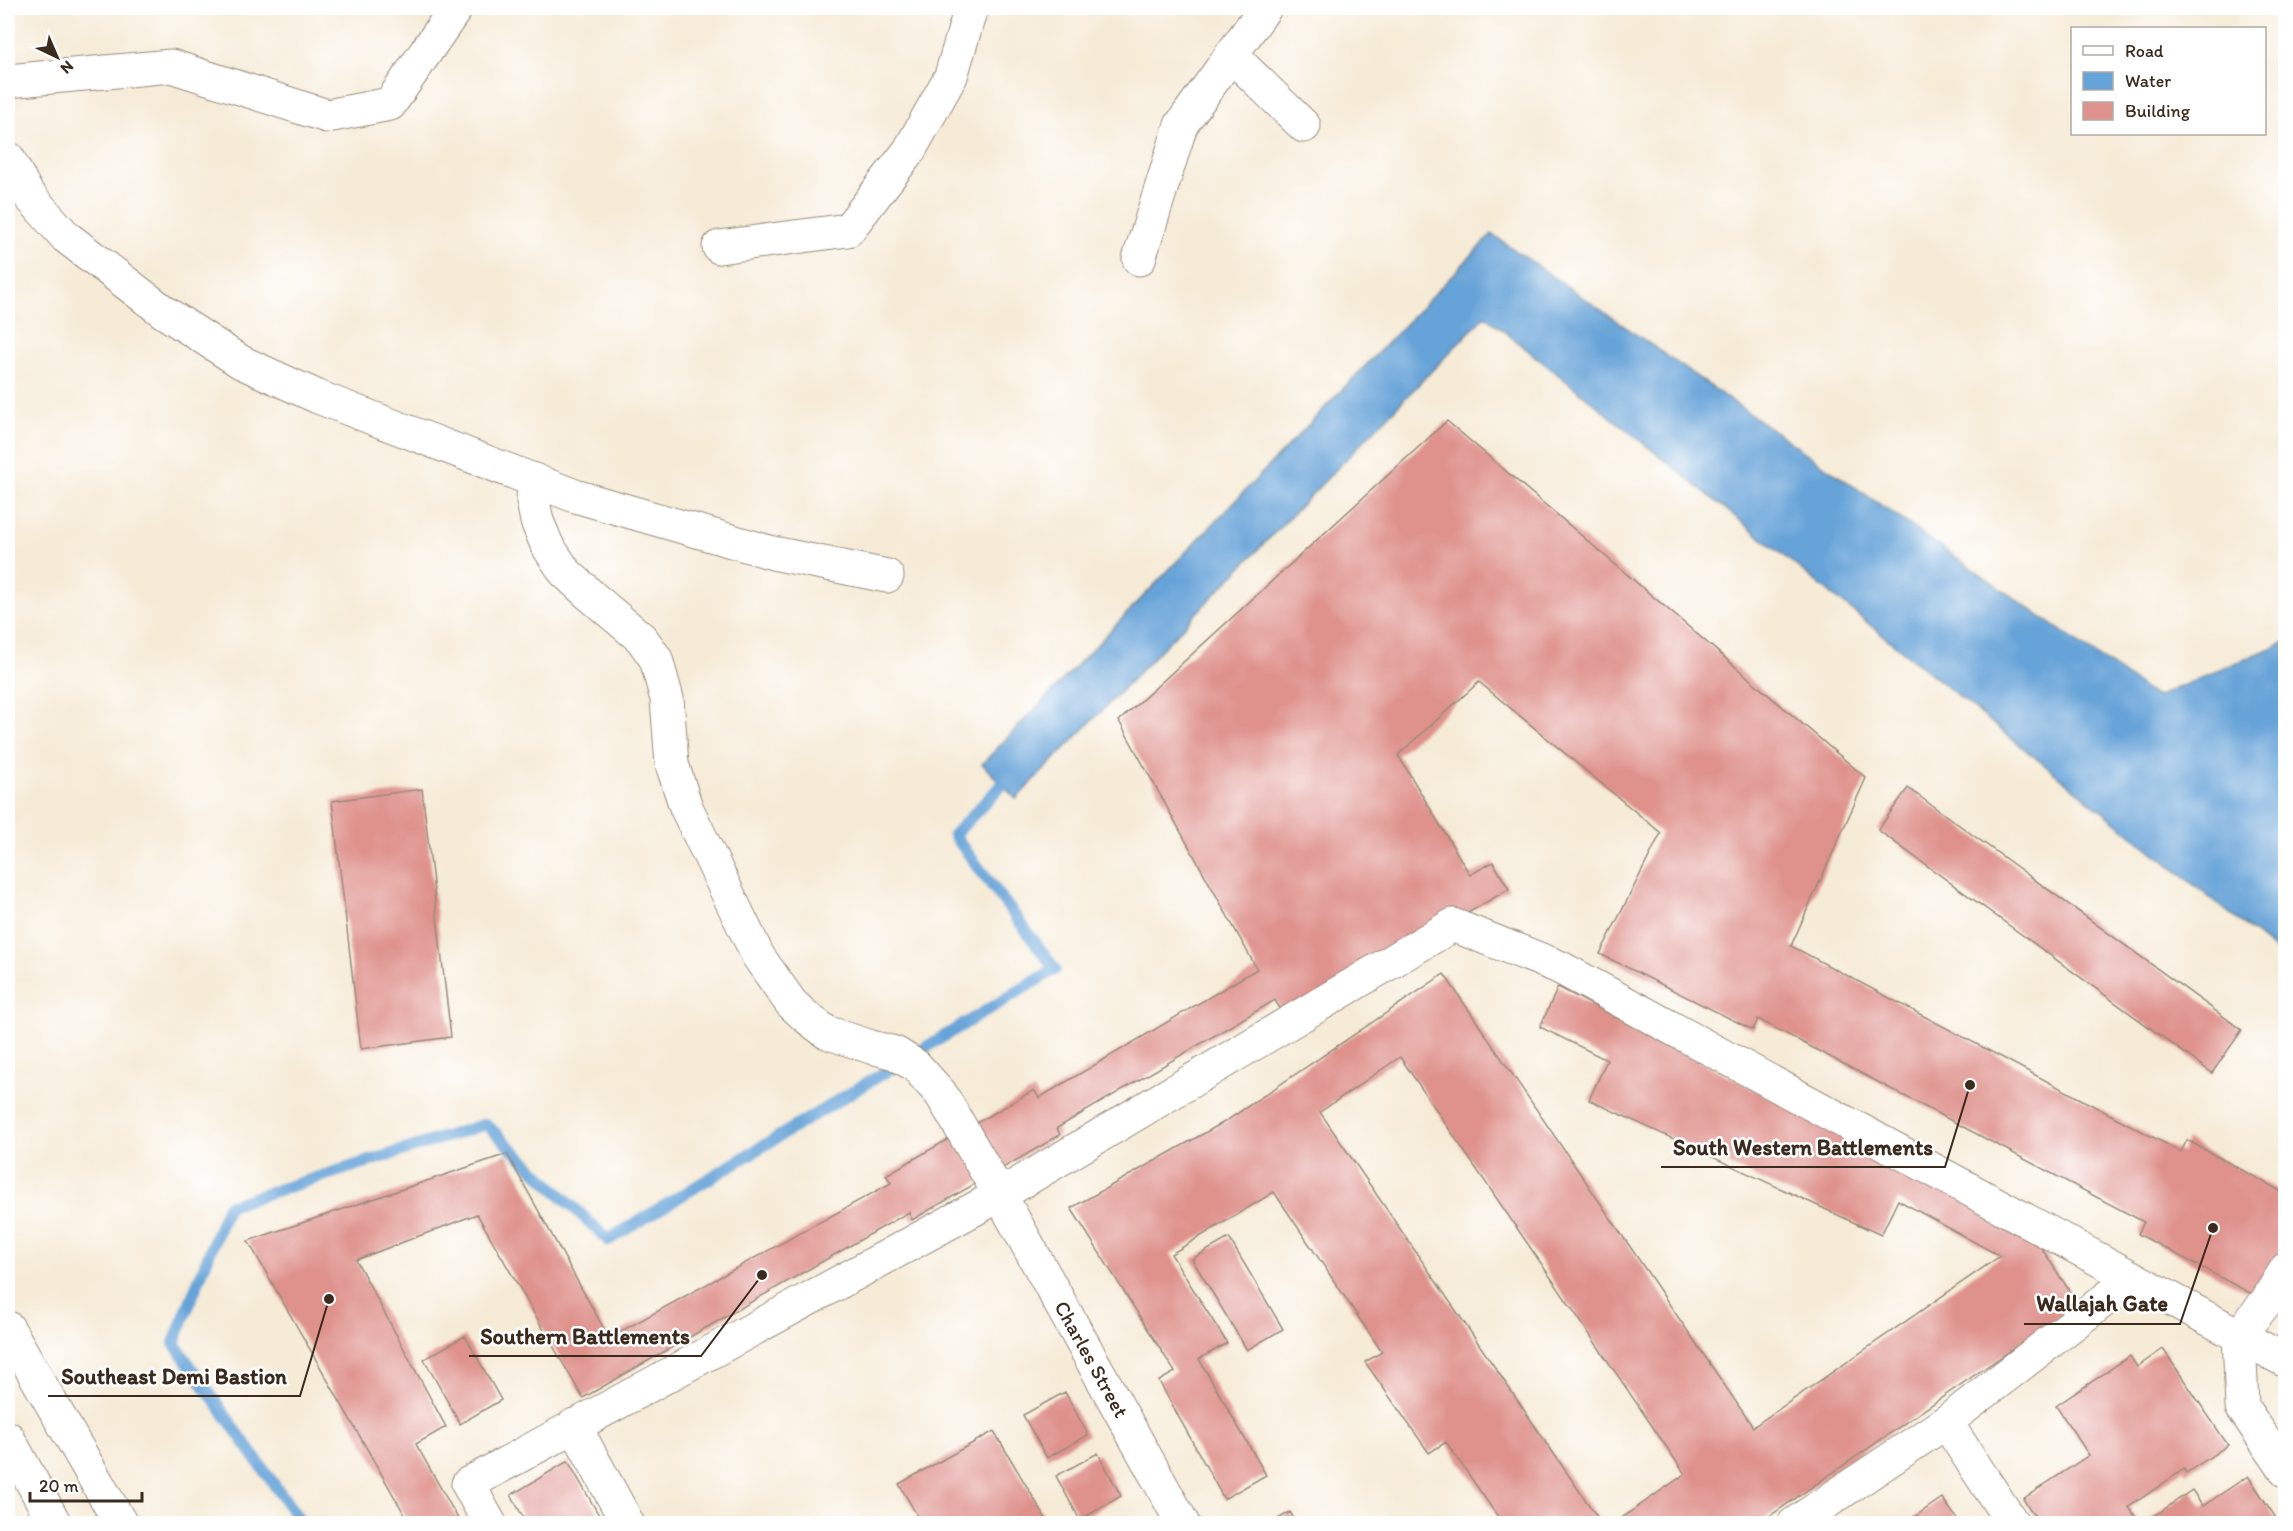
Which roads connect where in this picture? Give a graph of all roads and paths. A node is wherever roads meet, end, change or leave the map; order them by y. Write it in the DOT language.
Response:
graph roads {
  1 [pos="456,8"];
  2 [pos="971,8"];
  3 [pos="1265,8"];
  4 [pos="1231,55"];
  5 [pos="8,81"];
  6 [pos="1304,126"];
  7 [pos="8,158"];
  8 [pos="719,248"];
  9 [pos="1139,260"];
  10 [pos="534,480"];
  11 [pos="887,576"];
  12 [pos="1000,1195"];
  13 [pos="2286,1269"];
  14 [pos="2133,1278"];
  15 [pos="8,1328"];
  16 [pos="2239,1335"];
  17 [pos="2286,1361"];
  18 [pos="1946,1422"];
  19 [pos="573,1425"];
  20 [pos="8,1438"];
  21 [pos="2286,1471"];
  22 [pos="55,1524"];
  23 [pos="121,1524"];
  24 [pos="490,1524"];
  25 [pos="628,1524"];
  26 [pos="1183,1524"];
  27 [pos="1794,1524"];
  28 [pos="2013,1524"];
  1 -- 5 [label="street"];
  2 -- 8 [label="street"];
  3 -- 4 [label="street"];
  4 -- 6 [label="street"];
  4 -- 9 [label="street"];
  7 -- 10 [label="street"];
  10 -- 11 [label="street"];
  10 -- 12 [label="street, Charles Street"];
  12 -- 14 [label="street"];
  12 -- 19 [label="street"];
  12 -- 26 [label="street, Charles Street"];
  13 -- 16 [label="street"];
  14 -- 16 [label="street"];
  14 -- 18 [label="street"];
  15 -- 23 [label="street"];
  16 -- 17 [label="street"];
  16 -- 21 [label="street"];
  18 -- 27 [label="street"];
  18 -- 28 [label="street"];
  19 -- 24 [label="street"];
  19 -- 25 [label="street"];
  20 -- 22 [label="street"];
}
